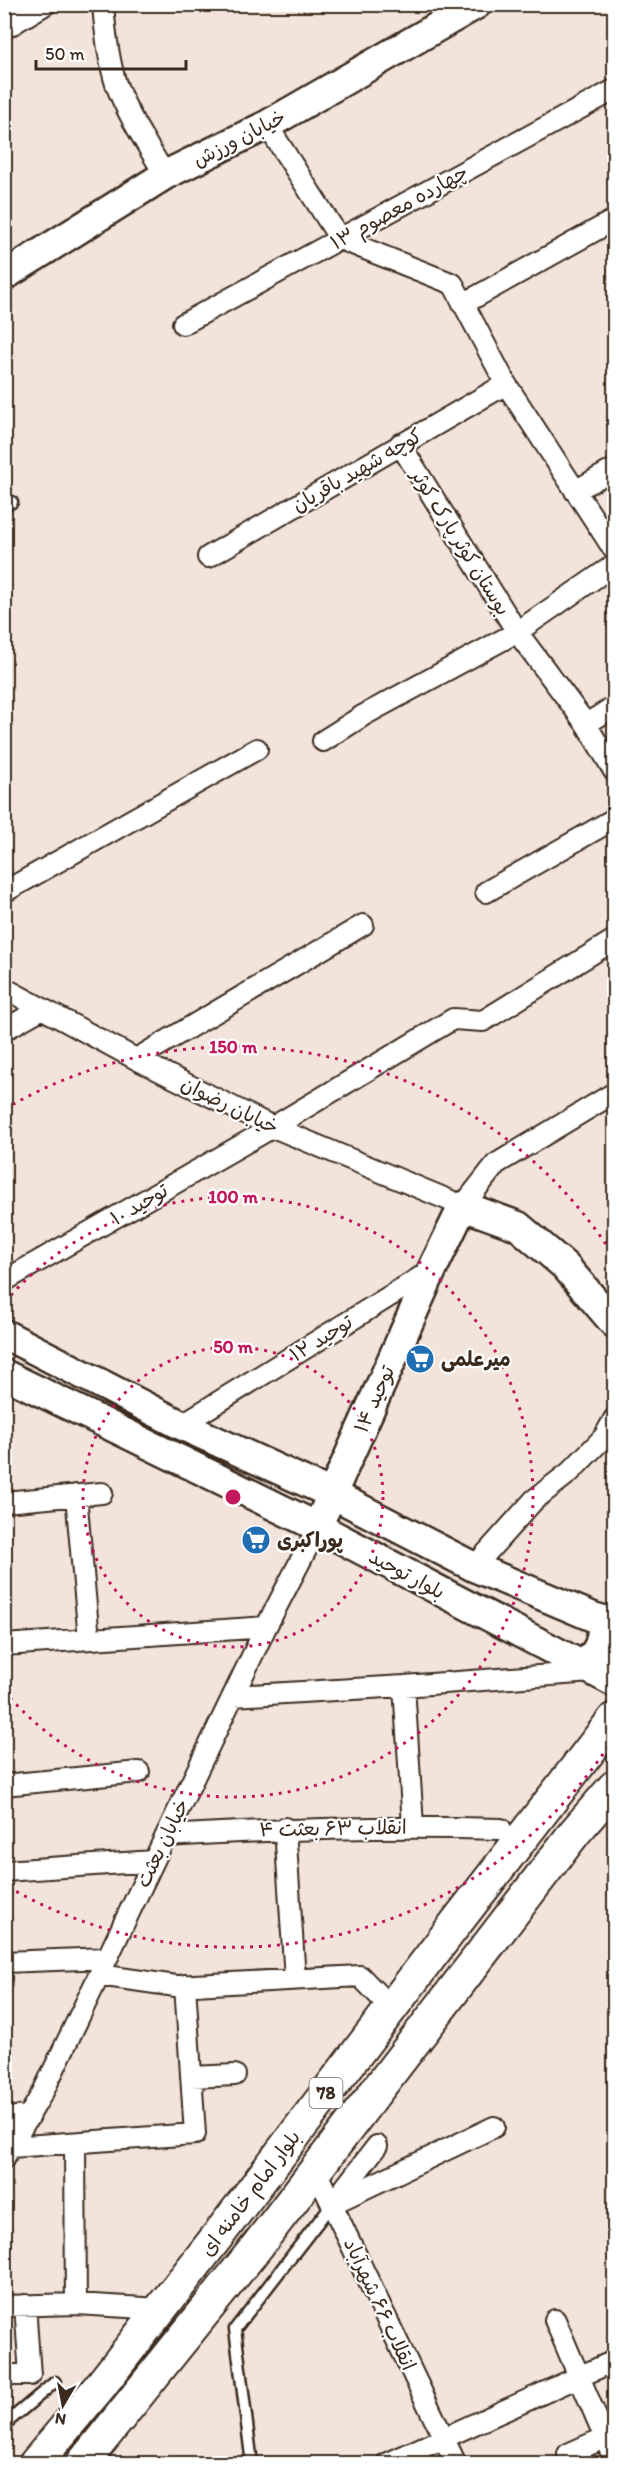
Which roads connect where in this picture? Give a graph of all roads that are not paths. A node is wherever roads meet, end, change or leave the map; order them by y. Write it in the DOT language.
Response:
graph roads {
  1 [pos="46,4"];
  2 [pos="103,4"];
  3 [pos="477,4"];
  4 [pos="8,19"];
  5 [pos="615,90"];
  6 [pos="267,125"];
  7 [pos="165,175"];
  8 [pos="615,220"];
  9 [pos="340,239"];
  10 [pos="4,276"];
  11 [pos="464,304"];
  12 [pos="183,324"];
  13 [pos="506,384"];
  14 [pos="400,444"];
  15 [pos="615,469"];
  16 [pos="575,491"];
  17 [pos="615,550"];
  18 [pos="208,557"];
  19 [pos="615,565"];
  20 [pos="517,632"];
  21 [pos="615,707"];
  22 [pos="586,724"];
  23 [pos="323,741"];
  24 [pos="257,749"];
  25 [pos="615,771"];
  26 [pos="615,819"];
  27 [pos="4,892"];
  28 [pos="486,892"];
  29 [pos="363,925"];
  30 [pos="615,940"];
  31 [pos="4,988"];
  32 [pos="41,1009"];
  33 [pos="4,1029"];
  34 [pos="136,1059"];
  35 [pos="615,1093"];
  36 [pos="273,1127"];
  37 [pos="463,1206"];
  38 [pos="432,1270"];
  39 [pos="4,1281"];
  40 [pos="615,1323"];
  41 [pos="4,1334"];
  42 [pos="4,1374"];
  43 [pos="615,1419"];
  44 [pos="181,1425"];
  45 [pos="102,1493"];
  46 [pos="332,1494"];
  47 [pos="76,1495"];
  48 [pos="4,1502"];
  49 [pos="318,1527"];
  50 [pos="474,1567"];
  51 [pos="608,1622"];
  52 [pos="266,1627"];
  53 [pos="88,1639"];
  54 [pos="4,1645"];
  55 [pos="597,1673"];
  56 [pos="404,1686"];
  57 [pos="233,1696"];
  58 [pos="615,1719"];
  59 [pos="139,1772"];
  60 [pos="4,1785"];
  61 [pos="615,1787"];
  62 [pos="413,1826"];
  63 [pos="285,1828"];
  64 [pos="501,1828"];
  65 [pos="166,1836"];
  66 [pos="154,1861"];
  67 [pos="4,1872"];
  68 [pos="4,1962"];
  69 [pos="103,1966"];
  70 [pos="295,1979"];
  71 [pos="181,1986"];
  72 [pos="391,2007"];
  73 [pos="235,2075"];
  74 [pos="192,2077"];
  75 [pos="30,2116"];
  76 [pos="4,2118"];
  77 [pos="494,2127"];
  78 [pos="75,2143"];
  79 [pos="377,2146"];
  80 [pos="8,2153"];
  81 [pos="316,2171"];
  82 [pos="332,2204"];
  83 [pos="76,2304"];
  84 [pos="25,2305"];
  85 [pos="4,2306"];
  86 [pos="161,2308"];
  87 [pos="555,2320"];
  88 [pos="615,2361"];
  89 [pos="4,2375"];
  90 [pos="579,2377"];
  91 [pos="55,2382"];
  92 [pos="4,2425"];
  93 [pos="443,2437"];
  94 [pos="604,2438"];
  95 [pos="568,2454"];
  96 [pos="615,2459"];
  97 [pos="35,2463"];
  98 [pos="82,2463"];
  99 [pos="252,2463"];
  100 [pos="386,2463"];
  101 [pos="456,2463"];
  1 -- 4 [label="street"];
  2 -- 7 [label="street"];
  3 -- 6 [label="street, خیابان ورزش"];
  5 -- 9 [label="street, چهارده معصوم ۱۳"];
  6 -- 7 [label="street, خیابان ورزش"];
  6 -- 9 [label="street"];
  7 -- 10 [label="street, خیابان ورزش"];
  8 -- 11 [label="street"];
  9 -- 11 [label="street"];
  9 -- 12 [label="street, چهارده معصوم ۱۳"];
  11 -- 13 [label="street"];
  13 -- 14 [label="street, کوچه شهید باقریان"];
  13 -- 16 [label="street"];
  14 -- 18 [label="street, کوچه شهید باقریان"];
  14 -- 20 [label="street, بوستان کوثر پارک کوثر"];
  15 -- 16 [label="street"];
  16 -- 17 [label="street"];
  19 -- 20 [label="street, بوستان کوثر پارک کوثر"];
  20 -- 22 [label="street"];
  20 -- 23 [label="street"];
  21 -- 22 [label="street"];
  22 -- 25 [label="street"];
  24 -- 27 [label="street"];
  26 -- 28 [label="street"];
  29 -- 34 [label="street"];
  30 -- 36 [label="street, توحید ۱۰"];
  31 -- 32 [label="street, خیابان رضوان"];
  32 -- 33 [label="street"];
  32 -- 34 [label="street, خیابان رضوان"];
  34 -- 36 [label="street, خیابان رضوان"];
  35 -- 37 [label="street"];
  36 -- 37 [label="street, خیابان رضوان"];
  36 -- 39 [label="street, توحید ۱۰"];
  37 -- 38 [label="street, توحید ۱۴"];
  37 -- 40 [label="street"];
  38 -- 44 [label="street, توحید ۱۲"];
  38 -- 46 [label="street, توحید ۱۴"];
  41 -- 44 [label="street, بلوار توحید"];
  42 -- 49 [label="street, بلوار توحید"];
  43 -- 50 [label="street"];
  44 -- 46 [label="street, بلوار توحید"];
  45 -- 47 [label="street"];
  46 -- 49 [label="street, توحید ۱۴"];
  46 -- 50 [label="street, بلوار توحید"];
  47 -- 48 [label="street"];
  47 -- 53 [label="street"];
  49 -- 52 [label="street, خیابان بعثت"];
  49 -- 55 [label="street, بلوار توحید"];
  50 -- 51 [label="street, بلوار توحید"];
  51 -- 55 [label="street"];
  52 -- 53 [label="street"];
  52 -- 57 [label="street, خیابان بعثت"];
  53 -- 54 [label="street"];
  55 -- 56 [label="street"];
  56 -- 57 [label="street"];
  56 -- 62 [label="street"];
  57 -- 65 [label="street, خیابان بعثت"];
  58 -- 72 [label="main road, بلوار امام خامنه ای / 78"];
  59 -- 60 [label="street"];
  61 -- 81 [label="main road, بلوار امام خامنه ای / 78"];
  62 -- 63 [label="street, انقلاب ۶۳ بعثت ۴"];
  62 -- 64 [label="street, انقلاب ۶۳ بعثت ۴"];
  63 -- 65 [label="street, انقلاب ۶۳ بعثت ۴"];
  63 -- 70 [label="street"];
  65 -- 66 [label="street, خیابان بعثت"];
  66 -- 67 [label="street"];
  66 -- 69 [label="street, خیابان بعثت"];
  68 -- 69 [label="street"];
  69 -- 71 [label="street"];
  69 -- 75 [label="street, خیابان بعثت"];
  70 -- 71 [label="street"];
  70 -- 72 [label="street"];
  71 -- 74 [label="street"];
  72 -- 86 [label="main road, بلوار امام خامنه ای / 78"];
  73 -- 74 [label="street"];
  74 -- 78 [label="street"];
  75 -- 76 [label="street"];
  75 -- 80 [label="street, خیابان بعثت"];
  77 -- 82 [label="street"];
  78 -- 80 [label="street"];
  78 -- 83 [label="street"];
  79 -- 82 [label="street"];
  81 -- 82 [label="street, انقلاب ۶۶ شهرآباد"];
  81 -- 98 [label="main road, بلوار امام خامنه ای / 78"];
  82 -- 93 [label="street, انقلاب ۶۶ شهرآباد"];
  82 -- 99 [label="lane"];
  83 -- 84 [label="street"];
  83 -- 86 [label="street"];
  84 -- 85 [label="street"];
  84 -- 89 [label="street"];
  86 -- 97 [label="main road, بلوار امام خامنه ای / 78"];
  87 -- 90 [label="street"];
  88 -- 90 [label="street"];
  90 -- 93 [label="street"];
  90 -- 94 [label="street"];
  91 -- 92 [label="lane"];
  93 -- 100 [label="street"];
  93 -- 101 [label="street, انقلاب ۶۶ شهرآباد"];
  94 -- 95 [label="street"];
  94 -- 96 [label="street"];
}
